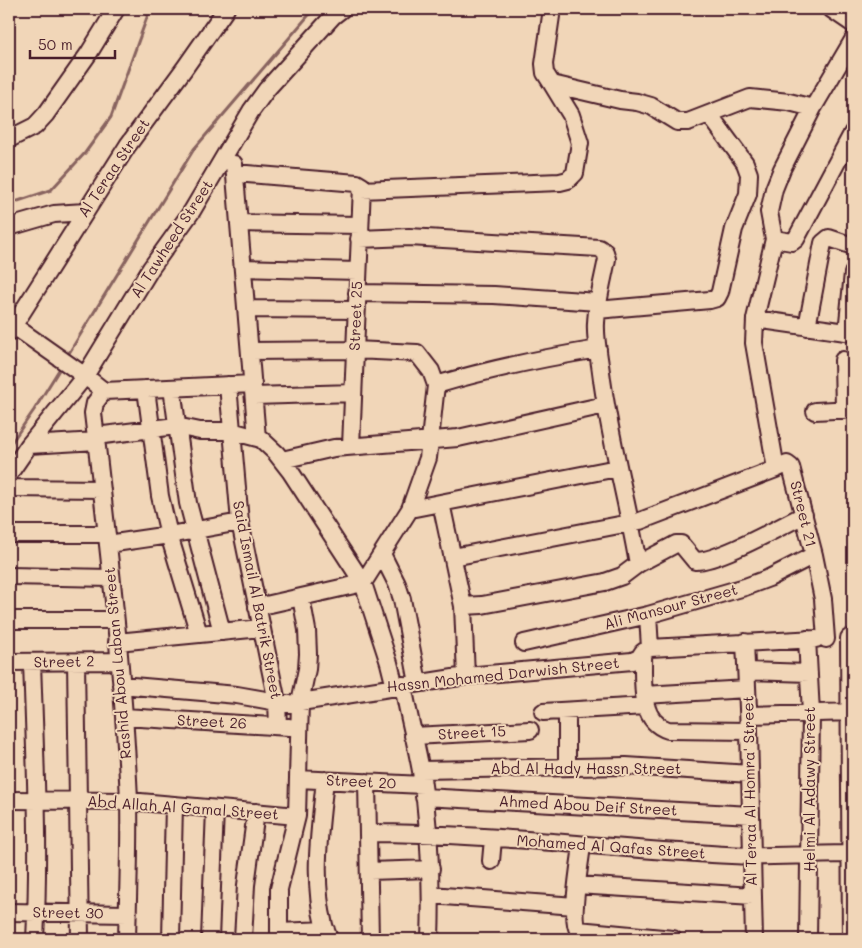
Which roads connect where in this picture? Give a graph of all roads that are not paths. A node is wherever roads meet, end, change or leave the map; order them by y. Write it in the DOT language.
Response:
graph roads {
  1 [pos="116,9"];
  2 [pos="226,9"];
  3 [pos="342,9"];
  4 [pos="552,9"];
  5 [pos="831,9"];
  6 [pos="853,24"];
  7 [pos="853,40"];
  8 [pos="552,84"];
  9 [pos="813,108"];
  10 [pos="709,114"];
  11 [pos="853,132"];
  12 [pos="9,140"];
  13 [pos="232,143"];
  14 [pos="235,174"];
  15 [pos="362,188"];
  16 [pos="85,212"];
  17 [pos="239,223"];
  18 [pos="9,227"];
  19 [pos="360,232"];
  20 [pos="774,239"];
  21 [pos="852,243"];
  22 [pos="243,268"];
  23 [pos="358,270"];
  24 [pos="853,273"];
  25 [pos="357,293"];
  26 [pos="598,306"];
  27 [pos="246,308"];
  28 [pos="356,310"];
  29 [pos="755,319"];
  30 [pos="807,327"];
  31 [pos="11,329"];
  32 [pos="850,333"];
  33 [pos="355,350"];
  34 [pos="598,350"];
  35 [pos="250,351"];
  36 [pos="843,360"];
  37 [pos="85,376"];
  38 [pos="228,385"];
  39 [pos="436,385"];
  40 [pos="172,388"];
  41 [pos="146,389"];
  42 [pos="253,390"];
  43 [pos="104,391"];
  44 [pos="353,393"];
  45 [pos="605,405"];
  46 [pos="849,409"];
  47 [pos="815,411"];
  48 [pos="176,426"];
  49 [pos="150,428"];
  50 [pos="231,431"];
  51 [pos="257,438"];
  52 [pos="96,439"];
  53 [pos="431,440"];
  54 [pos="29,445"];
  55 [pos="351,446"];
  56 [pos="282,460"];
  57 [pos="617,468"];
  58 [pos="776,469"];
  59 [pos="9,474"];
  60 [pos="9,488"];
  61 [pos="102,489"];
  62 [pos="441,502"];
  63 [pos="410,510"];
  64 [pos="804,515"];
  65 [pos="240,522"];
  66 [pos="631,522"];
  67 [pos="194,530"];
  68 [pos="9,534"];
  69 [pos="169,535"];
  70 [pos="107,539"];
  71 [pos="382,554"];
  72 [pos="814,555"];
  73 [pos="453,557"];
  74 [pos="638,564"];
  75 [pos="9,576"];
  76 [pos="111,578"];
  77 [pos="363,583"];
  78 [pos="300,597"];
  79 [pos="463,606"];
  80 [pos="257,607"];
  81 [pos="648,615"];
  82 [pos="9,620"];
  83 [pos="115,620"];
  84 [pos="261,628"];
  85 [pos="222,632"];
  86 [pos="199,634"];
  87 [pos="851,638"];
  88 [pos="806,639"];
  89 [pos="826,639"];
  90 [pos="117,642"];
  91 [pos="745,642"];
  92 [pos="524,643"];
  93 [pos="647,650"];
  94 [pos="119,661"];
  95 [pos="9,662"];
  96 [pos="32,662"];
  97 [pos="76,662"];
  98 [pos="747,671"];
  99 [pos="809,673"];
  100 [pos="466,676"];
  101 [pos="121,685"];
  102 [pos="405,685"];
  103 [pos="748,689"];
  104 [pos="645,701"];
  105 [pos="277,702"];
  106 [pos="300,702"];
  107 [pos="567,711"];
  108 [pos="543,712"];
  109 [pos="852,712"];
  110 [pos="811,713"];
  111 [pos="124,717"];
  112 [pos="749,723"];
  113 [pos="278,726"];
  114 [pos="300,727"];
  115 [pos="530,730"];
  116 [pos="413,736"];
  117 [pos="567,767"];
  118 [pos="750,774"];
  119 [pos="298,779"];
  120 [pos="325,780"];
  121 [pos="367,782"];
  122 [pos="423,784"];
  123 [pos="9,800"];
  124 [pos="36,800"];
  125 [pos="79,801"];
  126 [pos="129,801"];
  127 [pos="174,805"];
  128 [pos="216,809"];
  129 [pos="256,812"];
  130 [pos="751,815"];
  131 [pos="298,816"];
  132 [pos="368,833"];
  133 [pos="428,833"];
  134 [pos="493,839"];
  135 [pos="582,846"];
  136 [pos="852,854"];
  137 [pos="810,855"];
  138 [pos="752,856"];
  139 [pos="491,861"];
  140 [pos="431,869"];
  141 [pos="369,871"];
  142 [pos="577,886"];
  143 [pos="431,895"];
  144 [pos="753,896"];
  145 [pos="575,906"];
  146 [pos="9,912"];
  147 [pos="36,912"];
  148 [pos="81,913"];
  149 [pos="127,914"];
  150 [pos="328,935"];
  151 [pos="279,936"];
  152 [pos="35,939"];
  153 [pos="80,939"];
  154 [pos="127,939"];
  155 [pos="171,939"];
  156 [pos="210,939"];
  157 [pos="243,939"];
  158 [pos="370,939"];
  159 [pos="430,939"];
  160 [pos="673,939"];
  161 [pos="754,939"];
  162 [pos="808,939"];
  163 [pos="851,939"];
  1 -- 12 [label="street"];
  2 -- 16 [label="street, Al Teraa Street"];
  3 -- 13 [label="street, Al Tawheed Street"];
  4 -- 8 [label="street"];
  5 -- 6 [label="street"];
  7 -- 9 [label="street"];
  8 -- 10 [label="street"];
  8 -- 15 [label="street"];
  9 -- 10 [label="street"];
  9 -- 20 [label="street"];
  10 -- 26 [label="street"];
  11 -- 20 [label="street"];
  13 -- 14 [label="street"];
  13 -- 37 [label="street, Al Tawheed Street"];
  14 -- 15 [label="street"];
  14 -- 17 [label="street"];
  15 -- 19 [label="street, Street 25"];
  16 -- 18 [label="street"];
  16 -- 31 [label="street, Al Teraa Street"];
  17 -- 19 [label="street"];
  17 -- 22 [label="street"];
  19 -- 23 [label="street, Street 25"];
  19 -- 26 [label="street"];
  20 -- 29 [label="street, Street 21"];
  21 -- 30 [label="street"];
  22 -- 23 [label="street"];
  22 -- 27 [label="street"];
  23 -- 25 [label="street, Street 25"];
  24 -- 32 [label="street"];
  25 -- 26 [label="street"];
  25 -- 28 [label="street, Street 25"];
  26 -- 34 [label="street"];
  27 -- 28 [label="street"];
  27 -- 35 [label="street"];
  28 -- 33 [label="street, Street 25"];
  29 -- 30 [label="street"];
  29 -- 58 [label="street, Street 21"];
  30 -- 32 [label="street"];
  31 -- 37 [label="street"];
  33 -- 35 [label="street"];
  33 -- 39 [label="street"];
  33 -- 44 [label="street, Street 25"];
  34 -- 39 [label="street"];
  34 -- 45 [label="street"];
  35 -- 42 [label="street"];
  36 -- 46 [label="street"];
  37 -- 43 [label="street"];
  37 -- 54 [label="street, Al Tawheed Street"];
  38 -- 40 [label="street"];
  38 -- 42 [label="street"];
  38 -- 50 [label="street, Said Ismail Al Batrik Street"];
  39 -- 53 [label="street"];
  40 -- 41 [label="street"];
  40 -- 48 [label="street"];
  41 -- 43 [label="street"];
  41 -- 49 [label="street"];
  42 -- 44 [label="street"];
  42 -- 51 [label="street"];
  43 -- 52 [label="street, Rashid Abou Laban Street"];
  44 -- 55 [label="street, Street 25"];
  45 -- 53 [label="street"];
  45 -- 57 [label="street"];
  46 -- 47 [label="street"];
  48 -- 49 [label="street"];
  48 -- 50 [label="street"];
  48 -- 67 [label="street"];
  49 -- 52 [label="street"];
  49 -- 69 [label="street"];
  50 -- 51 [label="street"];
  50 -- 65 [label="street, Said Ismail Al Batrik Street"];
  51 -- 56 [label="street"];
  52 -- 54 [label="street"];
  52 -- 61 [label="street, Rashid Abou Laban Street"];
  53 -- 55 [label="street"];
  53 -- 63 [label="street"];
  54 -- 59 [label="street, Al Tawheed Street"];
  55 -- 56 [label="street"];
  56 -- 77 [label="street"];
  57 -- 62 [label="street"];
  57 -- 66 [label="street"];
  58 -- 64 [label="street, Street 21"];
  58 -- 66 [label="street"];
  60 -- 61 [label="street"];
  61 -- 70 [label="street, Rashid Abou Laban Street"];
  62 -- 63 [label="street"];
  62 -- 73 [label="street"];
  63 -- 71 [label="street"];
  64 -- 72 [label="street, Street 21"];
  64 -- 74 [label="street"];
  65 -- 67 [label="street"];
  65 -- 80 [label="street, Said Ismail Al Batrik Street"];
  66 -- 73 [label="street"];
  66 -- 74 [label="street"];
  67 -- 69 [label="street"];
  67 -- 85 [label="street"];
  68 -- 70 [label="street"];
  69 -- 70 [label="street"];
  69 -- 86 [label="street"];
  70 -- 76 [label="street, Rashid Abou Laban Street"];
  71 -- 77 [label="street"];
  71 -- 102 [label="street"];
  72 -- 81 [label="street, Ali Mansour Street"];
  72 -- 89 [label="street, Street 21"];
  73 -- 79 [label="street"];
  74 -- 79 [label="street"];
  75 -- 76 [label="street"];
  76 -- 83 [label="street, Rashid Abou Laban Street"];
  77 -- 78 [label="street"];
  77 -- 102 [label="street"];
  78 -- 80 [label="street"];
  78 -- 106 [label="street"];
  79 -- 100 [label="street"];
  80 -- 84 [label="street, Said Ismail Al Batrik Street"];
  81 -- 92 [label="street, Ali Mansour Street"];
  81 -- 93 [label="street"];
  82 -- 83 [label="street"];
  83 -- 90 [label="street, Rashid Abou Laban Street"];
  84 -- 85 [label="street"];
  84 -- 105 [label="street, Said Ismail Al Batrik Street"];
  85 -- 86 [label="street"];
  86 -- 90 [label="street"];
  87 -- 89 [label="street"];
  87 -- 109 [label="street"];
  88 -- 89 [label="street"];
  88 -- 91 [label="street"];
  88 -- 99 [label="street, Helmi Al Adawy Street"];
  90 -- 94 [label="street, Rashid Abou Laban Street"];
  91 -- 93 [label="street"];
  91 -- 98 [label="street, Al Teraa Al Homra' Street"];
  93 -- 100 [label="street, Hassn Mohamed Darwish Street"];
  93 -- 104 [label="street"];
  94 -- 97 [label="street, Street 2"];
  94 -- 101 [label="street, Rashid Abou Laban Street"];
  95 -- 96 [label="street, Street 2"];
  96 -- 97 [label="street, Street 2"];
  96 -- 124 [label="street"];
  97 -- 125 [label="street"];
  98 -- 99 [label="street"];
  98 -- 103 [label="street, Al Teraa Al Homra' Street"];
  99 -- 110 [label="street, Helmi Al Adawy Street"];
  100 -- 102 [label="street, Hassn Mohamed Darwish Street"];
  101 -- 105 [label="street, Hassn Mohamed Darwish Street"];
  101 -- 111 [label="street, Rashid Abou Laban Street"];
  102 -- 106 [label="street, Hassn Mohamed Darwish Street"];
  102 -- 116 [label="street"];
  103 -- 104 [label="street"];
  103 -- 112 [label="street, Al Teraa Al Homra' Street"];
  104 -- 107 [label="street"];
  104 -- 112 [label="street"];
  105 -- 106 [label="street, Hassn Mohamed Darwish Street"];
  105 -- 113 [label="street, Said Ismail Al Batrik Street"];
  106 -- 114 [label="street"];
  107 -- 108 [label="street"];
  107 -- 117 [label="street"];
  109 -- 110 [label="street"];
  109 -- 136 [label="street"];
  110 -- 112 [label="street"];
  110 -- 137 [label="street, Helmi Al Adawy Street"];
  111 -- 113 [label="street, Street 26"];
  111 -- 126 [label="street, Rashid Abou Laban Street"];
  112 -- 118 [label="street, Al Teraa Al Homra' Street"];
  113 -- 114 [label="street, Street 26"];
  114 -- 119 [label="street"];
  115 -- 116 [label="street, Street 15"];
  116 -- 122 [label="street"];
  117 -- 118 [label="street, Abd Al Hady Hassn Street"];
  117 -- 122 [label="street, Abd Al Hady Hassn Street"];
  118 -- 130 [label="street, Al Teraa Al Homra' Street"];
  119 -- 120 [label="street, Street 20"];
  119 -- 131 [label="street"];
  120 -- 121 [label="street, Street 20"];
  120 -- 150 [label="street"];
  121 -- 122 [label="street, Street 20"];
  121 -- 132 [label="street"];
  122 -- 130 [label="street, Ahmed Abou Deif Street"];
  122 -- 133 [label="street"];
  123 -- 124 [label="street, Abd Allah Al Gamal Street"];
  124 -- 125 [label="street, Abd Allah Al Gamal Street"];
  124 -- 147 [label="street"];
  125 -- 126 [label="street, Abd Allah Al Gamal Street"];
  125 -- 148 [label="street"];
  126 -- 127 [label="street, Abd Allah Al Gamal Street"];
  126 -- 149 [label="street, Rashid Abou Laban Street"];
  127 -- 128 [label="street, Abd Allah Al Gamal Street"];
  127 -- 155 [label="street"];
  128 -- 129 [label="street, Abd Allah Al Gamal Street"];
  128 -- 156 [label="street"];
  129 -- 131 [label="street, Abd Allah Al Gamal Street"];
  129 -- 157 [label="street"];
  130 -- 138 [label="street, Al Teraa Al Homra' Street"];
  131 -- 151 [label="street"];
  132 -- 133 [label="street, Mohamed Al Qafas Street"];
  132 -- 141 [label="street"];
  133 -- 134 [label="street, Mohamed Al Qafas Street"];
  133 -- 140 [label="street"];
  134 -- 135 [label="street, Mohamed Al Qafas Street"];
  134 -- 139 [label="street"];
  135 -- 138 [label="street, Mohamed Al Qafas Street"];
  135 -- 142 [label="street"];
  136 -- 137 [label="street, Mohamed Al Qafas Street"];
  136 -- 163 [label="street"];
  137 -- 138 [label="street, Mohamed Al Qafas Street"];
  137 -- 162 [label="street, Helmi Al Adawy Street"];
  138 -- 144 [label="street, Al Teraa Al Homra' Street"];
  140 -- 141 [label="street"];
  140 -- 143 [label="street"];
  141 -- 158 [label="street"];
  142 -- 144 [label="street"];
  142 -- 145 [label="street"];
  143 -- 145 [label="street"];
  143 -- 159 [label="street"];
  144 -- 161 [label="street, Al Teraa Al Homra' Street"];
  145 -- 160 [label="street"];
  146 -- 147 [label="street, Street 30"];
  147 -- 148 [label="street, Street 30"];
  147 -- 152 [label="street"];
  148 -- 149 [label="street, Street 30"];
  148 -- 153 [label="street"];
  149 -- 154 [label="street, Rashid Abou Laban Street"];
  150 -- 151 [label="street"];
}
